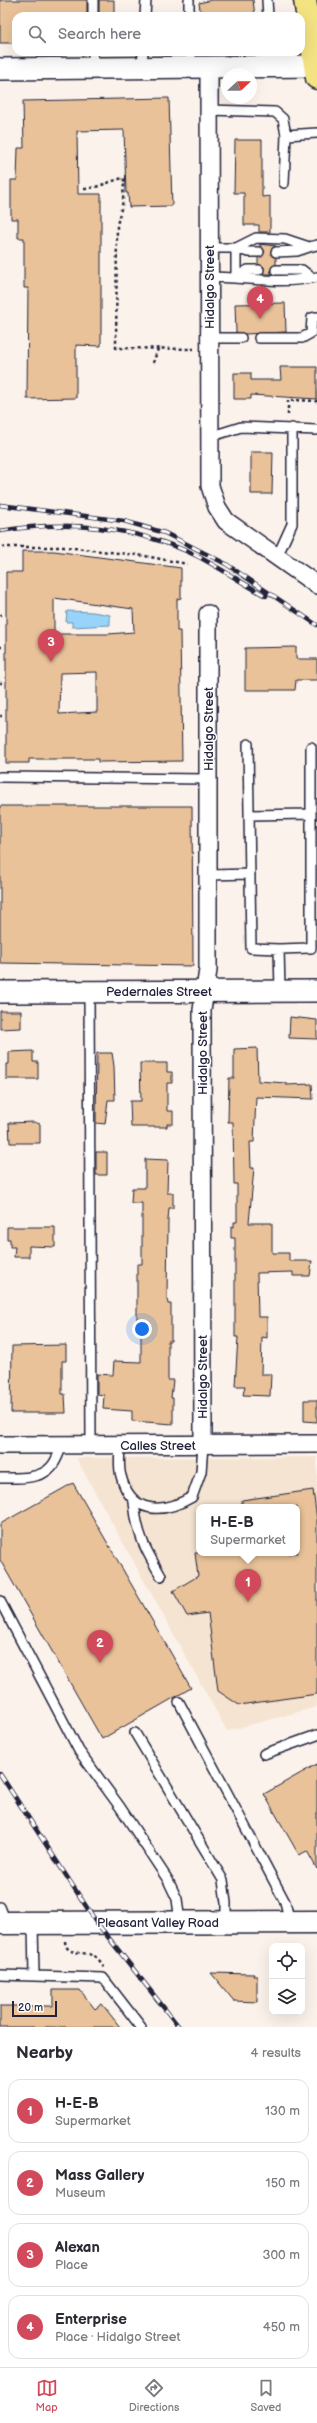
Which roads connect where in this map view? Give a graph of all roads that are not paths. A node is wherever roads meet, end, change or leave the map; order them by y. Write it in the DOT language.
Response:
graph roads {
  1 [pos="93,0"];
  2 [pos="146,0"];
  3 [pos="189,0"];
  4 [pos="267,0"];
  5 [pos="305,0"];
  6 [pos="93,12"];
  7 [pos="145,12"];
  8 [pos="189,12"];
  9 [pos="268,12"];
  10 [pos="143,59"];
  11 [pos="93,60"];
  12 [pos="197,62"];
  13 [pos="0,69"];
  14 [pos="316,70"];
  15 [pos="208,110"];
  16 [pos="317,133"];
  17 [pos="286,135"];
  18 [pos="284,183"];
  19 [pos="313,246"];
  20 [pos="209,248"];
  21 [pos="236,248"];
  22 [pos="259,252"];
  23 [pos="276,252"];
  24 [pos="259,270"];
  25 [pos="276,270"];
  26 [pos="209,277"];
  27 [pos="236,277"];
  28 [pos="315,278"];
  29 [pos="317,317"];
  30 [pos="209,338"];
  31 [pos="241,338"];
  32 [pos="258,338"];
  33 [pos="292,428"];
  34 [pos="317,430"];
  35 [pos="209,437"];
  36 [pos="277,557"];
  37 [pos="317,585"];
  38 [pos="208,614"];
  39 [pos="248,744"];
  40 [pos="311,747"];
  41 [pos="0,777"];
  42 [pos="208,778"];
  43 [pos="311,814"];
  44 [pos="249,815"];
  45 [pos="250,874"];
  46 [pos="208,875"];
  47 [pos="279,949"];
  48 [pos="204,990"];
  49 [pos="90,991"];
  50 [pos="280,991"];
  51 [pos="317,991"];
  52 [pos="0,992"];
  53 [pos="91,1444"];
  54 [pos="317,1444"];
  55 [pos="0,1445"];
  56 [pos="62,1445"];
  57 [pos="120,1445"];
  58 [pos="202,1445"];
  59 [pos="0,1478"];
  60 [pos="134,1502"];
  61 [pos="161,1576"];
  62 [pos="0,1601"];
  63 [pos="179,1702"];
  64 [pos="135,1733"];
  65 [pos="317,1735"];
  66 [pos="264,1754"];
  67 [pos="2,1917"];
  68 [pos="226,1922"];
  69 [pos="290,1922"];
  70 [pos="317,1922"];
  71 [pos="33,1923"];
  72 [pos="180,1923"];
  73 [pos="0,1975"];
  74 [pos="34,1976"];
  75 [pos="141,2027"];
  1 -- 6 [label="lane"];
  2 -- 7 [label="lane"];
  3 -- 8 [label="lane"];
  4 -- 9 [label="lane"];
  5 -- 14 [label="main road"];
  10 -- 11 [label="street"];
  10 -- 12 [label="street"];
  11 -- 13 [label="street"];
  12 -- 14 [label="street"];
  12 -- 15 [label="street, Hidalgo Street"];
  15 -- 17 [label="lane"];
  15 -- 20 [label="street, Hidalgo Street"];
  16 -- 17 [label="lane"];
  17 -- 18 [label="lane"];
  19 -- 21 [label="lane"];
  19 -- 23 [label="lane"];
  20 -- 21 [label="lane"];
  20 -- 26 [label="street, Hidalgo Street"];
  21 -- 22 [label="lane"];
  21 -- 27 [label="lane"];
  24 -- 27 [label="lane"];
  25 -- 28 [label="lane"];
  26 -- 27 [label="lane"];
  26 -- 30 [label="street, Hidalgo Street"];
  27 -- 28 [label="lane"];
  29 -- 32 [label="lane"];
  30 -- 31 [label="lane"];
  30 -- 35 [label="street, Hidalgo Street"];
  33 -- 34 [label="lane"];
  33 -- 35 [label="lane"];
  33 -- 36 [label="lane"];
  35 -- 36 [label="street, Hidalgo Street"];
  36 -- 37 [label="street"];
  38 -- 42 [label="street, Hidalgo Street"];
  39 -- 44 [label="lane"];
  40 -- 43 [label="lane"];
  41 -- 42 [label="lane"];
  42 -- 46 [label="street, Hidalgo Street"];
  43 -- 44 [label="lane"];
  43 -- 47 [label="lane"];
  44 -- 45 [label="lane"];
  45 -- 46 [label="lane"];
  45 -- 47 [label="lane"];
  46 -- 48 [label="street, Hidalgo Street"];
  47 -- 50 [label="lane"];
  48 -- 49 [label="street, Pedernales Street"];
  48 -- 50 [label="street, Pedernales Street"];
  48 -- 58 [label="street, Hidalgo Street"];
  49 -- 52 [label="street, Pedernales Street"];
  49 -- 53 [label="lane"];
  50 -- 51 [label="street, Pedernales Street"];
  53 -- 56 [label="street, Calles Street"];
  53 -- 57 [label="street, Calles Street"];
  54 -- 58 [label="street, Calles Street"];
  55 -- 56 [label="street, Calles Street"];
  56 -- 59 [label="lane"];
  57 -- 58 [label="street, Calles Street"];
  57 -- 60 [label="lane"];
  58 -- 60 [label="lane"];
  60 -- 61 [label="lane"];
  62 -- 72 [label="lane"];
  63 -- 69 [label="lane"];
  64 -- 68 [label="lane"];
  65 -- 66 [label="lane"];
  67 -- 71 [label="main road, Pleasant Valley Road"];
  68 -- 69 [label="main road, Pleasant Valley Road"];
  68 -- 72 [label="main road, Pleasant Valley Road"];
  69 -- 70 [label="main road, Pleasant Valley Road"];
  71 -- 72 [label="main road, Pleasant Valley Road"];
  71 -- 74 [label="lane"];
  73 -- 74 [label="lane"];
  74 -- 75 [label="lane"];
}
